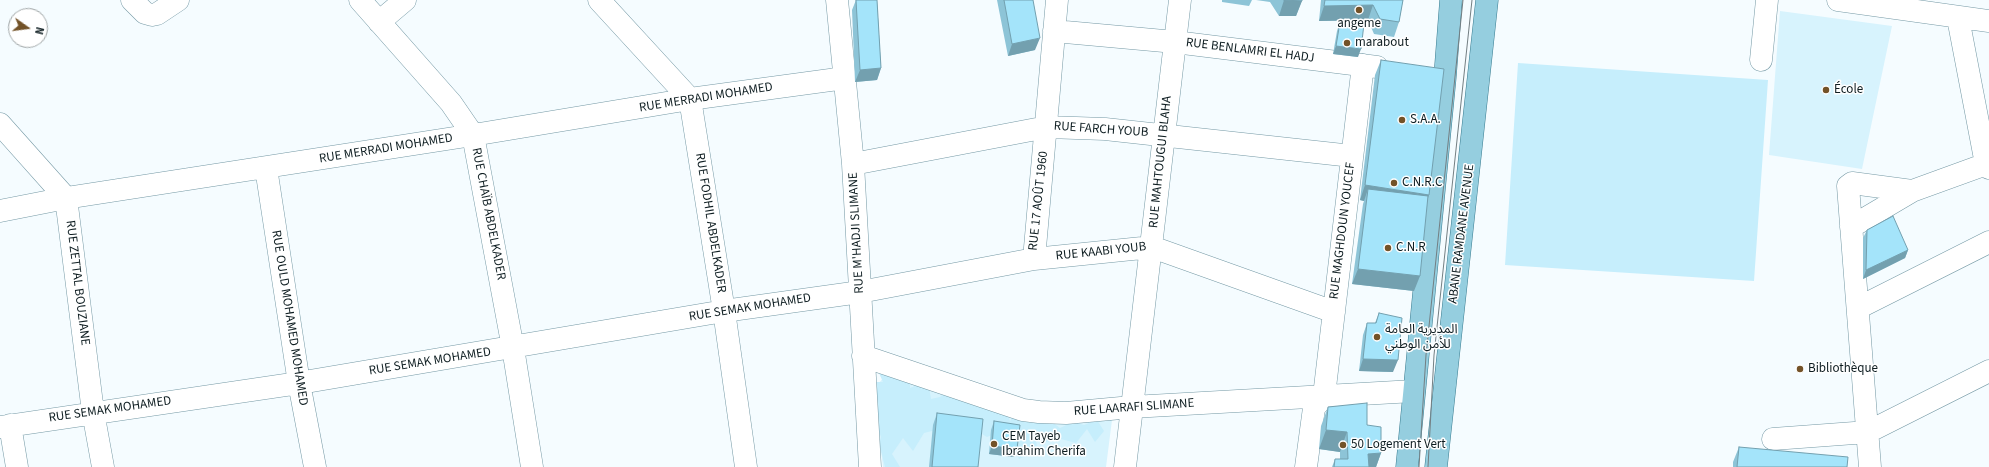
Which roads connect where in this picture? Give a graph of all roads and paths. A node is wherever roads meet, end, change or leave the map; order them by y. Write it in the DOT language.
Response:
graph roads {
  1 [pos="132,0"];
  2 [pos="178,0"];
  3 [pos="360,0"];
  4 [pos="405,0"];
  5 [pos="599,0"];
  6 [pos="837,0"];
  7 [pos="1057,0"];
  8 [pos="1180,0"];
  9 [pos="1451,0"];
  10 [pos="1487,0"];
  11 [pos="1767,0"];
  12 [pos="1838,0"];
  13 [pos="1958,18"];
  14 [pos="1989,21"];
  15 [pos="379,22"];
  16 [pos="1054,31"];
  17 [pos="1175,42"];
  18 [pos="1761,60"];
  19 [pos="1363,65"];
  20 [pos="1393,69"];
  21 [pos="1423,74"];
  22 [pos="1446,77"];
  23 [pos="845,78"];
  24 [pos="690,99"];
  25 [pos="0,124"];
  26 [pos="1047,127"];
  27 [pos="473,135"];
  28 [pos="1164,135"];
  29 [pos="1352,156"];
  30 [pos="853,164"];
  31 [pos="1988,165"];
  32 [pos="266,168"];
  33 [pos="1912,192"];
  34 [pos="66,198"];
  35 [pos="0,211"];
  36 [pos="1851,227"];
  37 [pos="1989,242"];
  38 [pos="1152,247"];
  39 [pos="1034,259"];
  40 [pos="860,292"];
  41 [pos="1858,308"];
  42 [pos="724,311"];
  43 [pos="1334,312"];
  44 [pos="513,348"];
  45 [pos="863,356"];
  46 [pos="1989,371"];
  47 [pos="299,384"];
  48 [pos="1414,391"];
  49 [pos="1324,396"];
  50 [pos="1132,407"];
  51 [pos="94,412"];
  52 [pos="5,426"];
  53 [pos="1868,432"];
  54 [pos="1773,439"];
  55 [pos="526,466"];
  56 [pos="17,467"];
  57 [pos="102,467"];
  58 [pos="315,467"];
  59 [pos="746,467"];
  60 [pos="870,467"];
  61 [pos="1125,467"];
  62 [pos="1306,467"];
  63 [pos="1407,467"];
  64 [pos="1436,467"];
  65 [pos="1870,467"];
  1 -- 2 [label="street"];
  3 -- 15 [label="street, RUE CHAÏB ABDELKADER"];
  4 -- 15 [label="street"];
  5 -- 24 [label="street"];
  6 -- 23 [label="street, RUE M'HADJI SLIMANE"];
  7 -- 16 [label="street, RUE 17 AOÛT 1960"];
  8 -- 17 [label="street, RUE MAHTOUGUI BLAHA"];
  9 -- 22 [label="main road"];
  10 -- 64 [label="main road, ABANE RAMDANE AVENUE"];
  11 -- 18 [label="street"];
  12 -- 13 [label="street"];
  13 -- 14 [label="street"];
  13 -- 31 [label="street"];
  15 -- 27 [label="street, RUE CHAÏB ABDELKADER"];
  16 -- 17 [label="street, RUE BENLAMRI EL HADJ"];
  16 -- 26 [label="street, RUE 17 AOÛT 1960"];
  17 -- 19 [label="street, RUE BENLAMRI EL HADJ"];
  17 -- 28 [label="street, RUE MAHTOUGUI BLAHA"];
  19 -- 20 [label="street, RUE BENLAMRI EL HADJ"];
  19 -- 29 [label="street, RUE MAGHDOUN YOUCEF"];
  21 -- 22 [label="street"];
  22 -- 48 [label="main road"];
  23 -- 24 [label="street, RUE MERRADI MOHAMED"];
  23 -- 30 [label="street, RUE M'HADJI SLIMANE"];
  24 -- 27 [label="street, RUE MERRADI MOHAMED"];
  24 -- 42 [label="street, RUE FODHIL ABDELKADER"];
  25 -- 34 [label="street"];
  26 -- 28 [label="street, RUE FARCH YOUB"];
  26 -- 30 [label="street, RUE FARCH YOUB"];
  26 -- 39 [label="street, RUE 17 AOÛT 1960"];
  27 -- 32 [label="street, RUE MERRADI MOHAMED"];
  27 -- 44 [label="street, RUE CHAÏB ABDELKADER"];
  28 -- 29 [label="street, RUE FARCH YOUB"];
  28 -- 38 [label="street, RUE MAHTOUGUI BLAHA"];
  29 -- 43 [label="street, RUE MAGHDOUN YOUCEF"];
  30 -- 40 [label="street, RUE M'HADJI SLIMANE"];
  31 -- 33 [label="street"];
  32 -- 34 [label="street, RUE MERRADI MOHAMED"];
  32 -- 47 [label="street, RUE OULD MOHAMED MOHAMED"];
  33 -- 36 [label="street"];
  33 -- 36 [label="street"];
  34 -- 35 [label="street, RUE MERRADI MOHAMED"];
  34 -- 51 [label="street, RUE ZETTAL BOUZIANE"];
  36 -- 41 [label="street"];
  37 -- 41 [label="street"];
  38 -- 39 [label="street, RUE KAABI YOUB"];
  38 -- 43 [label="street, RUE KAABI YOUB"];
  38 -- 50 [label="street, RUE MAHTOUGUI BLAHA"];
  39 -- 40 [label="street, RUE KAABI YOUB"];
  40 -- 42 [label="street, RUE SEMAK MOHAMED"];
  40 -- 45 [label="street, RUE M'HADJI SLIMANE"];
  41 -- 53 [label="street"];
  42 -- 44 [label="street, RUE SEMAK MOHAMED"];
  42 -- 59 [label="street, RUE FODHIL ABDELKADER"];
  43 -- 49 [label="street, RUE MAGHDOUN YOUCEF"];
  44 -- 47 [label="street, RUE SEMAK MOHAMED"];
  44 -- 55 [label="street, RUE CHAÏB ABDELKADER"];
  45 -- 50 [label="street, RUE LAARAFI SLIMANE"];
  45 -- 60 [label="street, RUE M'HADJI SLIMANE"];
  46 -- 53 [label="street"];
  47 -- 51 [label="street, RUE SEMAK MOHAMED"];
  47 -- 58 [label="street, RUE OULD MOHAMED MOHAMED"];
  48 -- 49 [label="street, RUE LAARAFI SLIMANE"];
  48 -- 63 [label="main road"];
  49 -- 50 [label="street, RUE LAARAFI SLIMANE"];
  49 -- 62 [label="street"];
  50 -- 61 [label="street, RUE MAHTOUGUI BLAHA"];
  51 -- 52 [label="street, RUE SEMAK MOHAMED"];
  51 -- 57 [label="street, RUE ZETTAL BOUZIANE"];
  52 -- 56 [label="street"];
  53 -- 54 [label="street"];
  53 -- 65 [label="street"];
}
